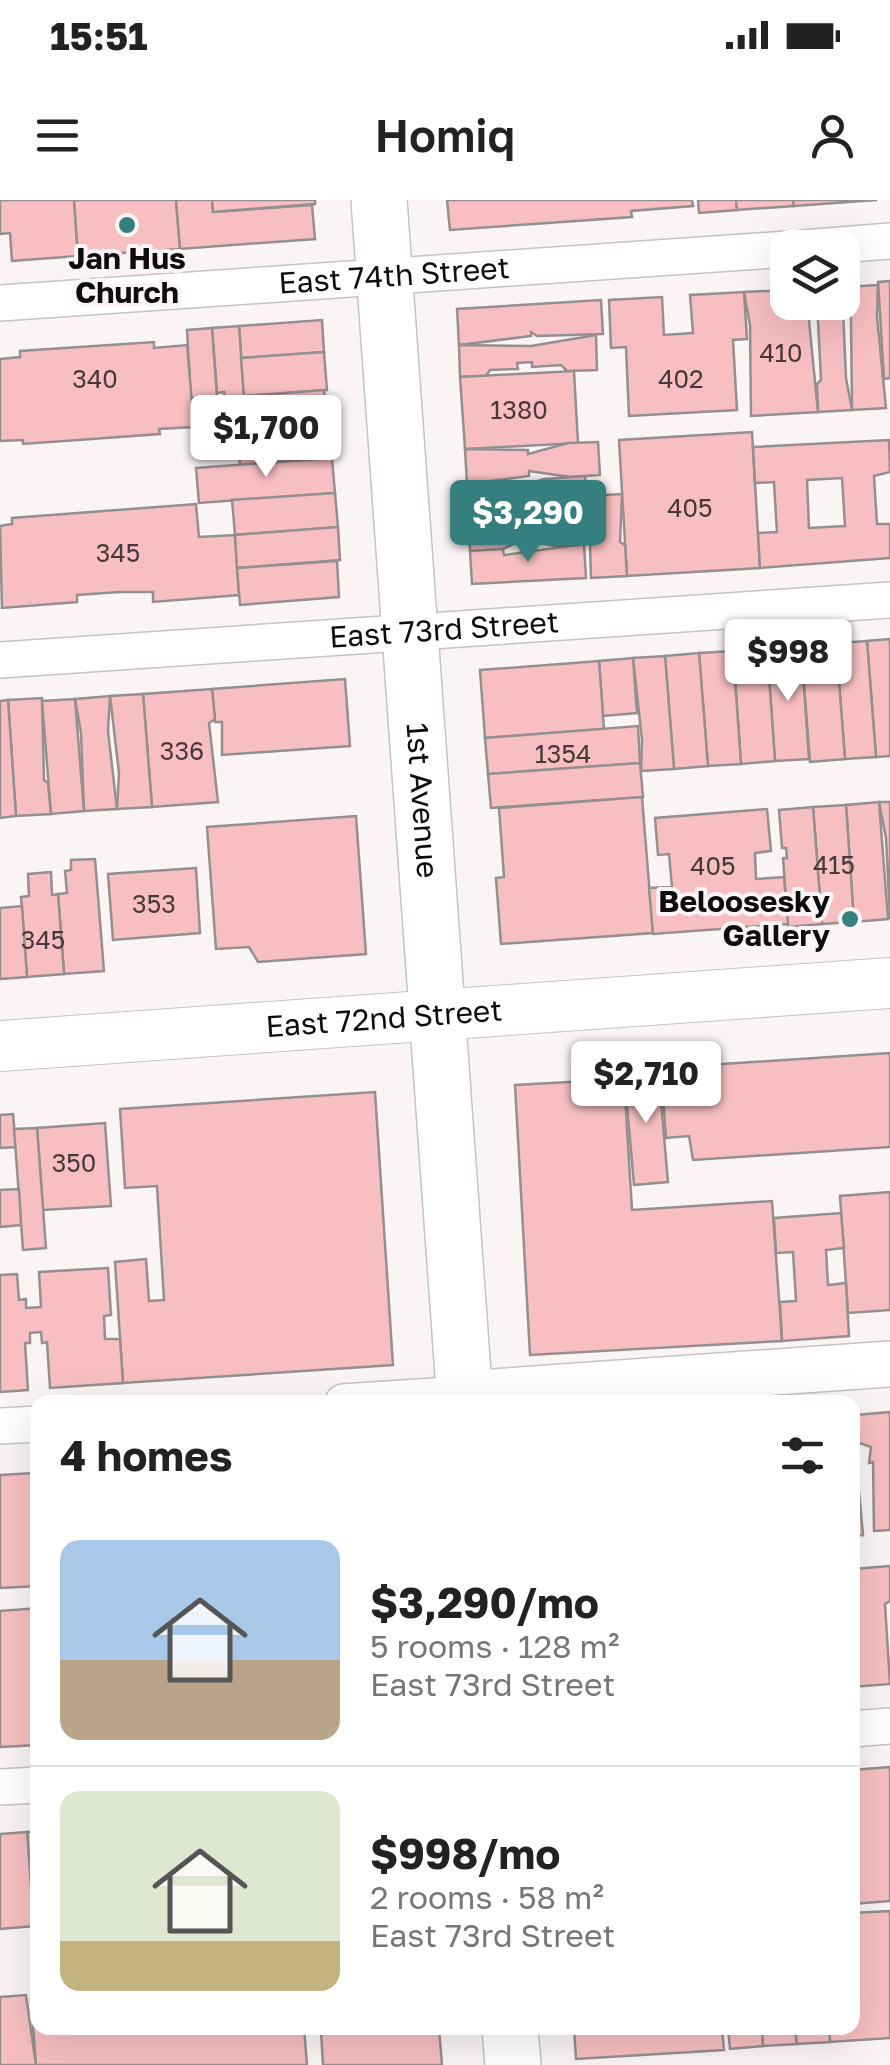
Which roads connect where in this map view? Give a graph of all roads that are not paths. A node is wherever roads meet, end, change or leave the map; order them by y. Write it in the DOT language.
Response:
graph roads {
  1 [pos="378,200"];
  2 [pos="890,242"];
  3 [pos="860,244"];
  4 [pos="770,249"];
  5 [pos="384,276"];
  6 [pos="0,303"];
  7 [pos="890,600"];
  8 [pos="409,634"];
  9 [pos="0,660"];
  10 [pos="890,983"];
  11 [pos="436,1017"];
  12 [pos="0,1046"];
  13 [pos="890,1364"];
  14 [pos="465,1395"];
  15 [pos="502,1395"];
  16 [pos="30,1424"];
  17 [pos="0,1426"];
  18 [pos="890,1726"];
  19 [pos="860,1728"];
  20 [pos="30,1786"];
  21 [pos="0,1788"];
  22 [pos="511,2035"];
  23 [pos="513,2065"];
  1 -- 5 [label="main road, 1st Avenue"];
  2 -- 3 [label="street"];
  4 -- 5 [label="street, East 74th Street"];
  5 -- 6 [label="street, East 74th Street"];
  5 -- 8 [label="main road, 1st Avenue"];
  7 -- 8 [label="street, East 73rd Street"];
  8 -- 9 [label="street, East 73rd Street"];
  8 -- 11 [label="main road, 1st Avenue"];
  10 -- 11 [label="main road, East 72nd Street"];
  11 -- 12 [label="main road, East 72nd Street"];
  11 -- 14 [label="main road, 1st Avenue"];
  13 -- 15 [label="street"];
  16 -- 17 [label="street"];
  18 -- 19 [label="street"];
  20 -- 21 [label="street"];
  22 -- 23 [label="main road"];
}
